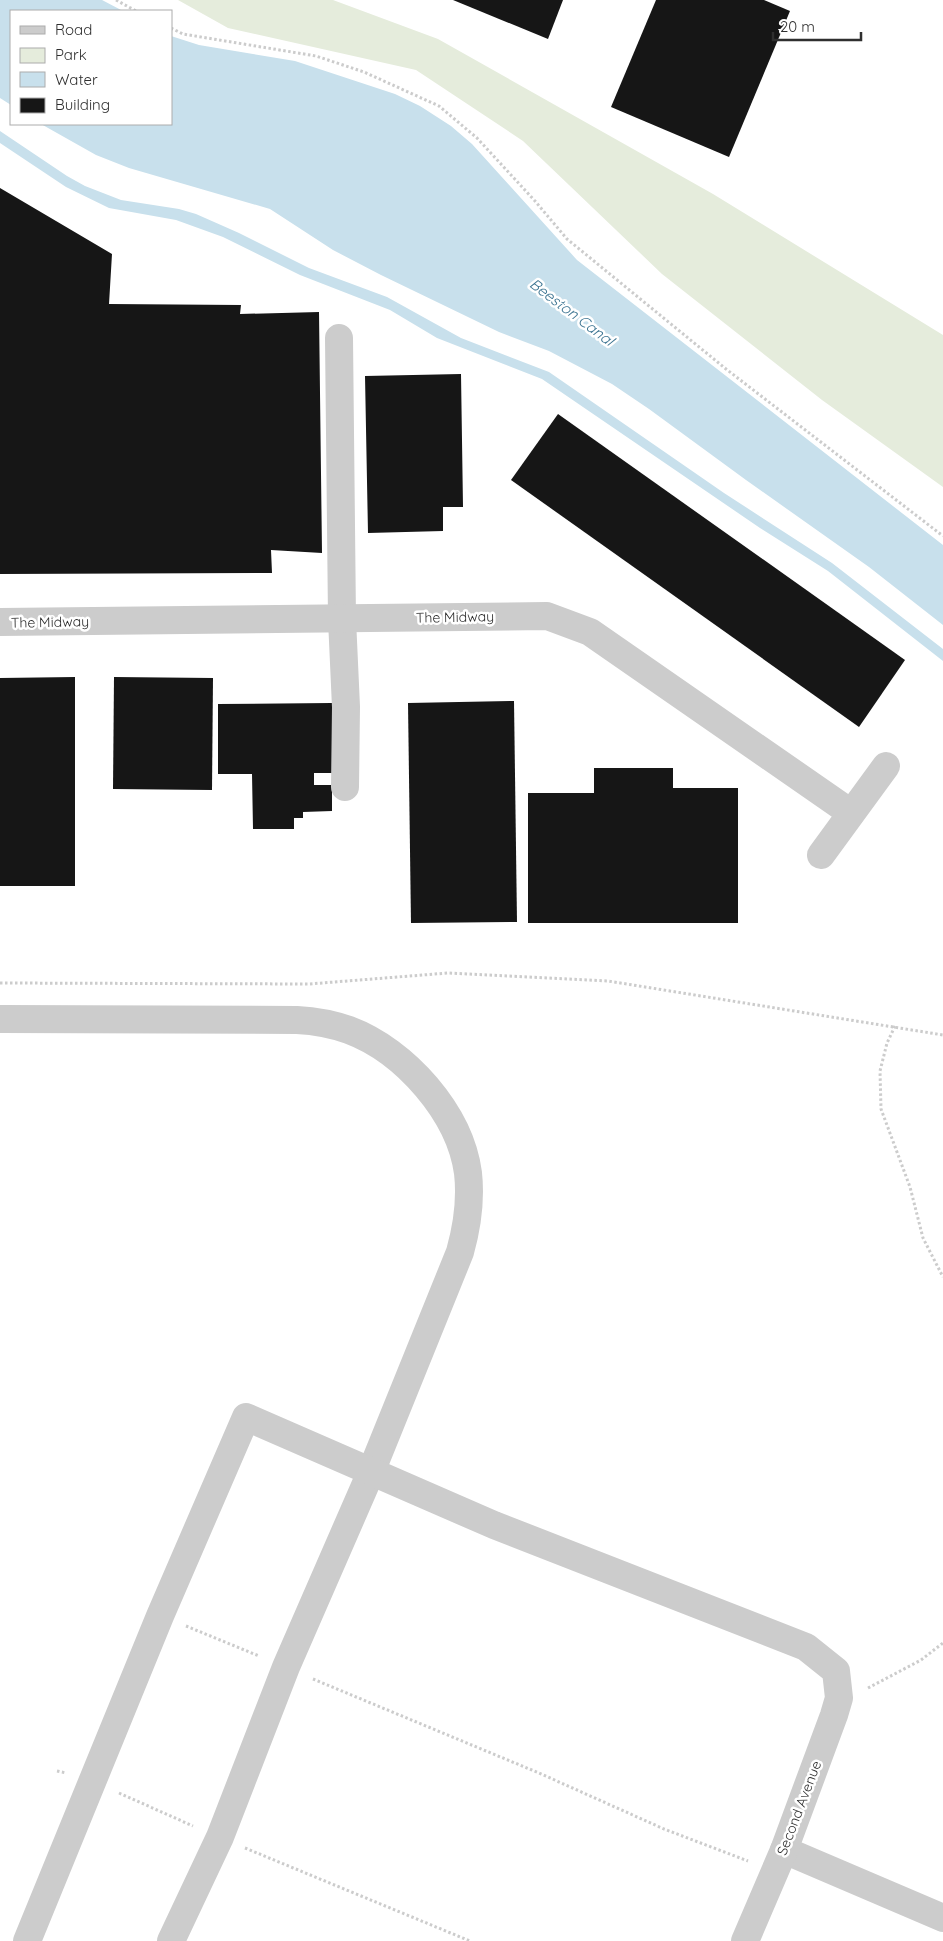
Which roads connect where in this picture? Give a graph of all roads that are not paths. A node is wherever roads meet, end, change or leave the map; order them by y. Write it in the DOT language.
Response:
graph roads {
  1 [pos="338,338"];
  2 [pos="342,619"];
  3 [pos="0,622"];
  4 [pos="886,766"];
  5 [pos="345,787"];
  6 [pos="851,813"];
  7 [pos="822,855"];
  8 [pos="0,1019"];
  9 [pos="371,1472"];
  10 [pos="779,1860"];
  11 [pos="943,1918"];
  12 [pos="27,1941"];
  13 [pos="171,1941"];
  14 [pos="745,1941"];
  1 -- 2 [label="street"];
  2 -- 3 [label="street, The Midway"];
  2 -- 5 [label="street"];
  2 -- 6 [label="street, The Midway"];
  4 -- 6 [label="street"];
  6 -- 7 [label="street"];
  8 -- 9 [label="street"];
  9 -- 10 [label="street, Second Avenue"];
  9 -- 12 [label="street"];
  9 -- 13 [label="street"];
  10 -- 11 [label="street"];
  10 -- 14 [label="street, Second Avenue"];
}
